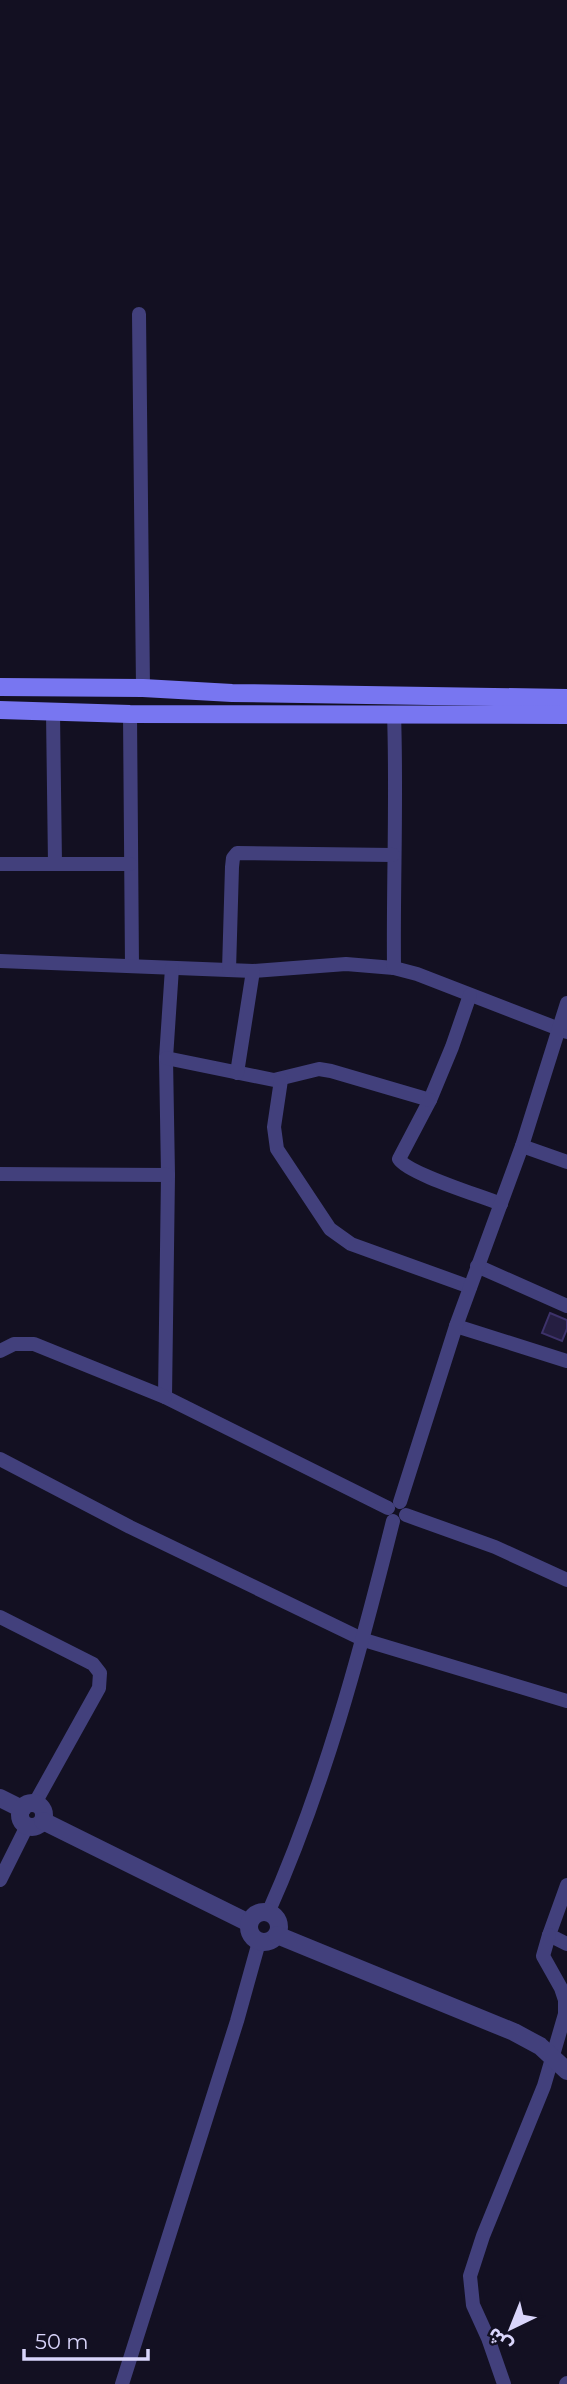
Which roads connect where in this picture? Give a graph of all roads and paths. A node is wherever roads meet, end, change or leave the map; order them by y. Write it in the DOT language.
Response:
graph roads {
  1 [pos="139,314"];
  2 [pos="0,687"];
  3 [pos="143,688"];
  4 [pos="567,698"];
  5 [pos="0,710"];
  6 [pos="53,713"];
  7 [pos="130,714"];
  8 [pos="394,714"];
  9 [pos="567,715"];
  10 [pos="393,855"];
  11 [pos="0,864"];
  12 [pos="55,864"];
  13 [pos="130,864"];
  14 [pos="0,961"];
  15 [pos="132,966"];
  16 [pos="172,968"];
  17 [pos="394,968"];
  18 [pos="229,970"];
  19 [pos="253,971"];
  20 [pos="470,995"];
  21 [pos="567,1003"];
  22 [pos="563,1030"];
  23 [pos="166,1058"];
  24 [pos="237,1073"];
  25 [pos="281,1080"];
  26 [pos="430,1100"];
  27 [pos="522,1146"];
  28 [pos="567,1162"];
  29 [pos="0,1174"];
  30 [pos="168,1175"];
  31 [pos="501,1204"];
  32 [pos="477,1266"];
  33 [pos="470,1287"];
  34 [pos="567,1306"];
  35 [pos="456,1326"];
  36 [pos="0,1351"];
  37 [pos="567,1362"];
  38 [pos="165,1397"];
  39 [pos="0,1459"];
  40 [pos="397,1511"];
  41 [pos="567,1580"];
  42 [pos="0,1617"];
  43 [pos="364,1640"];
  44 [pos="567,1701"];
  45 [pos="0,1798"];
  46 [pos="32,1815"];
  47 [pos="0,1880"];
  48 [pos="567,1885"];
  49 [pos="268,1913"];
  50 [pos="249,1923"];
  51 [pos="276,1935"];
  52 [pos="549,1935"];
  53 [pos="259,1942"];
  54 [pos="567,1944"];
  55 [pos="554,2058"];
  56 [pos="567,2071"];
  57 [pos="122,2384"];
  58 [pos="504,2384"];
  1 -- 3 [label="street"];
  2 -- 3 [label="main road"];
  3 -- 4 [label="main road"];
  5 -- 6 [label="main road"];
  6 -- 7 [label="main road"];
  6 -- 12 [label="street"];
  7 -- 8 [label="main road"];
  7 -- 13 [label="street"];
  8 -- 9 [label="main road"];
  8 -- 10 [label="street"];
  10 -- 17 [label="street"];
  10 -- 18 [label="street"];
  11 -- 12 [label="street"];
  12 -- 13 [label="street"];
  13 -- 15 [label="street"];
  14 -- 15 [label="street"];
  15 -- 16 [label="street"];
  16 -- 18 [label="street"];
  16 -- 23 [label="street"];
  17 -- 19 [label="street"];
  17 -- 20 [label="street"];
  18 -- 19 [label="street"];
  19 -- 24 [label="street"];
  20 -- 22 [label="street"];
  20 -- 26 [label="street"];
  21 -- 22 [label="street"];
  22 -- 27 [label="street"];
  23 -- 24 [label="street"];
  23 -- 30 [label="street"];
  24 -- 25 [label="street"];
  25 -- 26 [label="street"];
  25 -- 33 [label="street"];
  26 -- 31 [label="street"];
  27 -- 28 [label="street"];
  27 -- 31 [label="street"];
  29 -- 30 [label="street"];
  30 -- 38 [label="street"];
  31 -- 32 [label="street"];
  32 -- 33 [label="street"];
  32 -- 34 [label="street"];
  33 -- 35 [label="street"];
  35 -- 37 [label="street"];
  35 -- 40 [label="street"];
  36 -- 38 [label="street"];
  38 -- 40 [label="street"];
  39 -- 43 [label="street"];
  40 -- 41 [label="street"];
  40 -- 43 [label="street"];
  42 -- 46 [label="street"];
  43 -- 44 [label="street"];
  43 -- 49 [label="street"];
  45 -- 46 [label="street"];
  46 -- 47 [label="street"];
  46 -- 50 [label="street"];
  48 -- 52 [label="street"];
  49 -- 50 [label="street"];
  49 -- 51 [label="street"];
  50 -- 53 [label="street"];
  51 -- 53 [label="street"];
  51 -- 55 [label="street"];
  52 -- 54 [label="street"];
  52 -- 55 [label="street"];
  53 -- 57 [label="street"];
  55 -- 56 [label="street"];
  55 -- 58 [label="street"];
}
